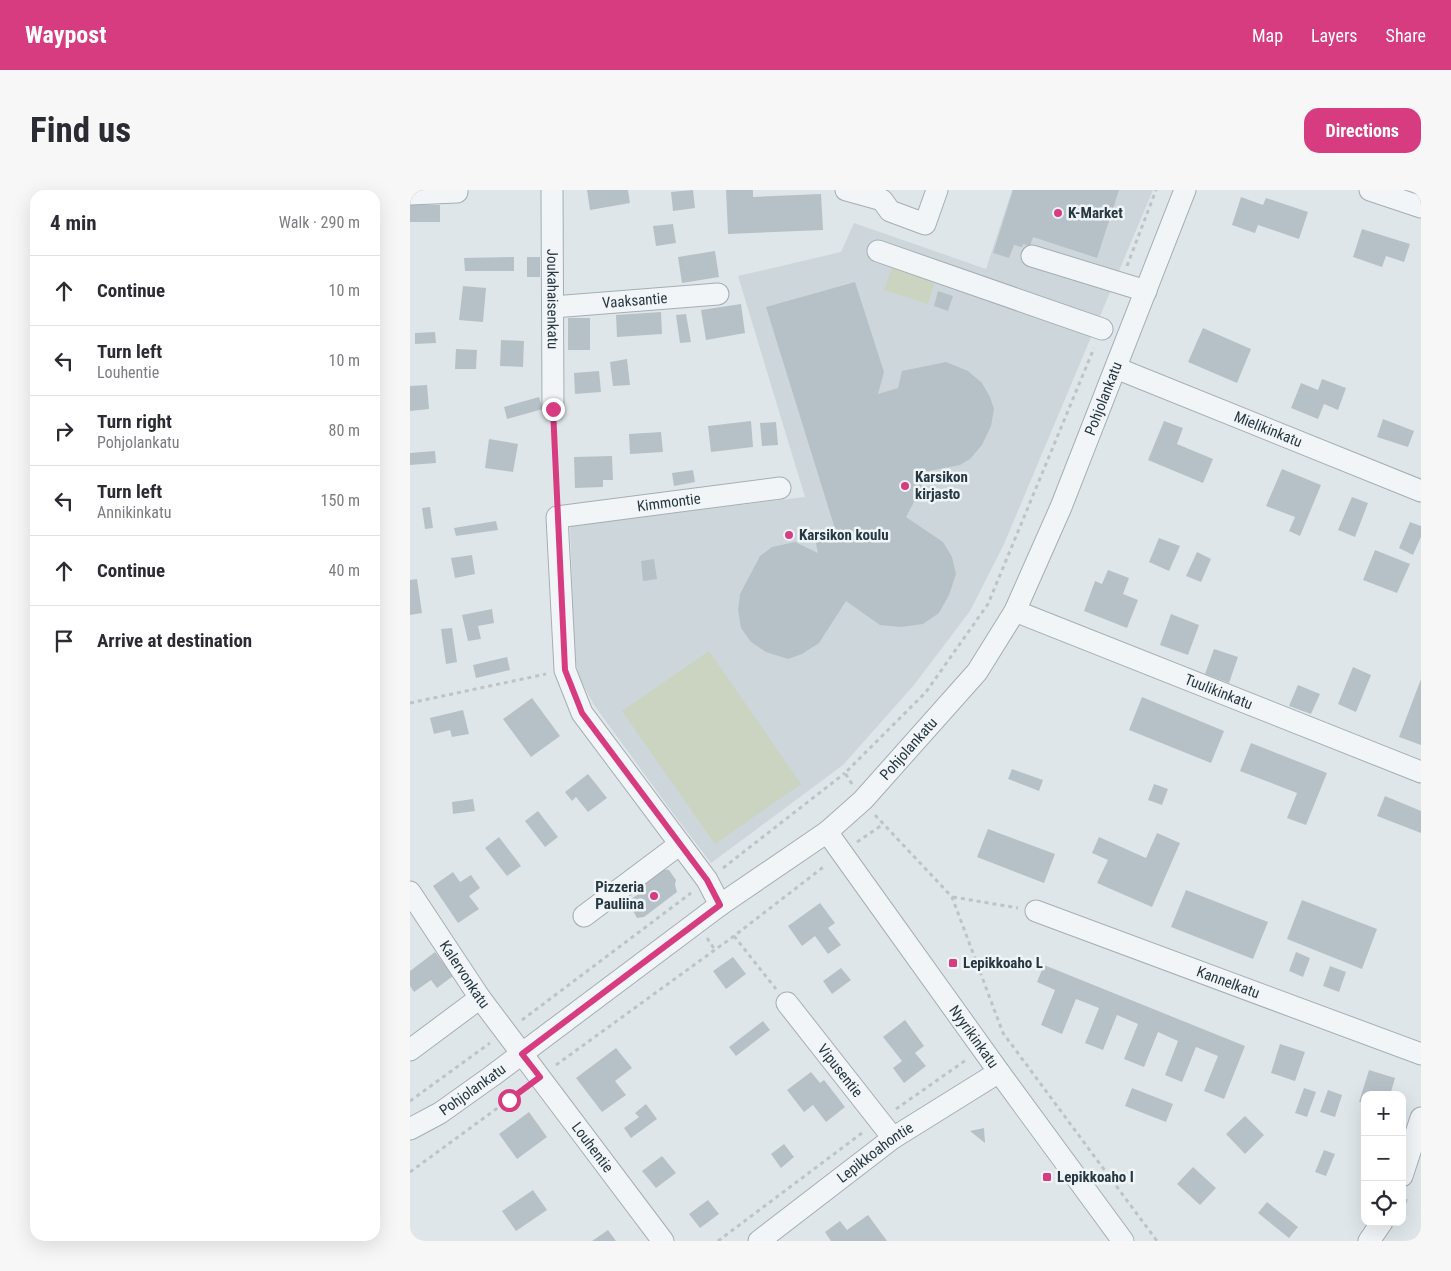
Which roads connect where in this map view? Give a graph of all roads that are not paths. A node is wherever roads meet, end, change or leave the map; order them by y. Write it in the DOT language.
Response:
graph roads {
  1 [pos="457,190"];
  2 [pos="552,190"];
  3 [pos="846,190"];
  4 [pos="937,190"];
  5 [pos="1186,190"];
  6 [pos="1370,190"];
  7 [pos="410,194"];
  8 [pos="1421,207"];
  9 [pos="878,250"];
  10 [pos="1032,256"];
  11 [pos="1146,291"];
  12 [pos="718,294"];
  13 [pos="553,307"];
  14 [pos="1102,329"];
  15 [pos="1116,368"];
  16 [pos="553,409"];
  17 [pos="780,488"];
  18 [pos="1421,491"];
  19 [pos="1015,611"];
  20 [pos="1421,772"];
  21 [pos="827,832"];
  22 [pos="680,844"];
  23 [pos="410,892"];
  24 [pos="720,905"];
  25 [pos="1036,911"];
  26 [pos="584,916"];
  27 [pos="480,998"];
  28 [pos="787,1003"];
  29 [pos="410,1050"];
  30 [pos="522,1054"];
  31 [pos="1421,1054"];
  32 [pos="999,1072"];
  33 [pos="1421,1118"];
  34 [pos="410,1130"];
  35 [pos="893,1138"];
  36 [pos="1406,1164"];
  37 [pos="1379,1226"];
  38 [pos="664,1241"];
  39 [pos="758,1241"];
  40 [pos="1123,1241"];
  41 [pos="1369,1241"];
  1 -- 7 [label="street"];
  2 -- 13 [label="street, Joukahaisenkatu"];
  3 -- 4 [label="street"];
  5 -- 11 [label="street, Pohjolankatu"];
  6 -- 8 [label="street"];
  9 -- 14 [label="street"];
  10 -- 11 [label="street"];
  11 -- 15 [label="street, Pohjolankatu"];
  12 -- 13 [label="street, Vaaksantie"];
  13 -- 16 [label="street, Joukahaisenkatu"];
  15 -- 18 [label="street, Mielikinkatu"];
  15 -- 19 [label="street, Pohjolankatu"];
  17 -- 22 [label="street, Kimmontie"];
  19 -- 20 [label="street, Tuulikinkatu"];
  19 -- 21 [label="street, Pohjolankatu"];
  21 -- 24 [label="street, Pohjolankatu"];
  21 -- 32 [label="street, Nyyrikinkatu"];
  22 -- 24 [label="street"];
  22 -- 26 [label="street"];
  23 -- 27 [label="street, Kalervonkatu"];
  24 -- 30 [label="street, Pohjolankatu"];
  25 -- 31 [label="street, Kannelkatu"];
  27 -- 29 [label="street"];
  27 -- 30 [label="street, Kalervonkatu"];
  28 -- 35 [label="street, Vipusentie"];
  30 -- 34 [label="street, Pohjolankatu"];
  30 -- 38 [label="street, Louhentie"];
  32 -- 35 [label="street, Lepikkoahontie"];
  32 -- 40 [label="street, Nyyrikinkatu"];
  33 -- 36 [label="street"];
  35 -- 39 [label="street, Lepikkoahontie"];
  37 -- 41 [label="street"];
}
